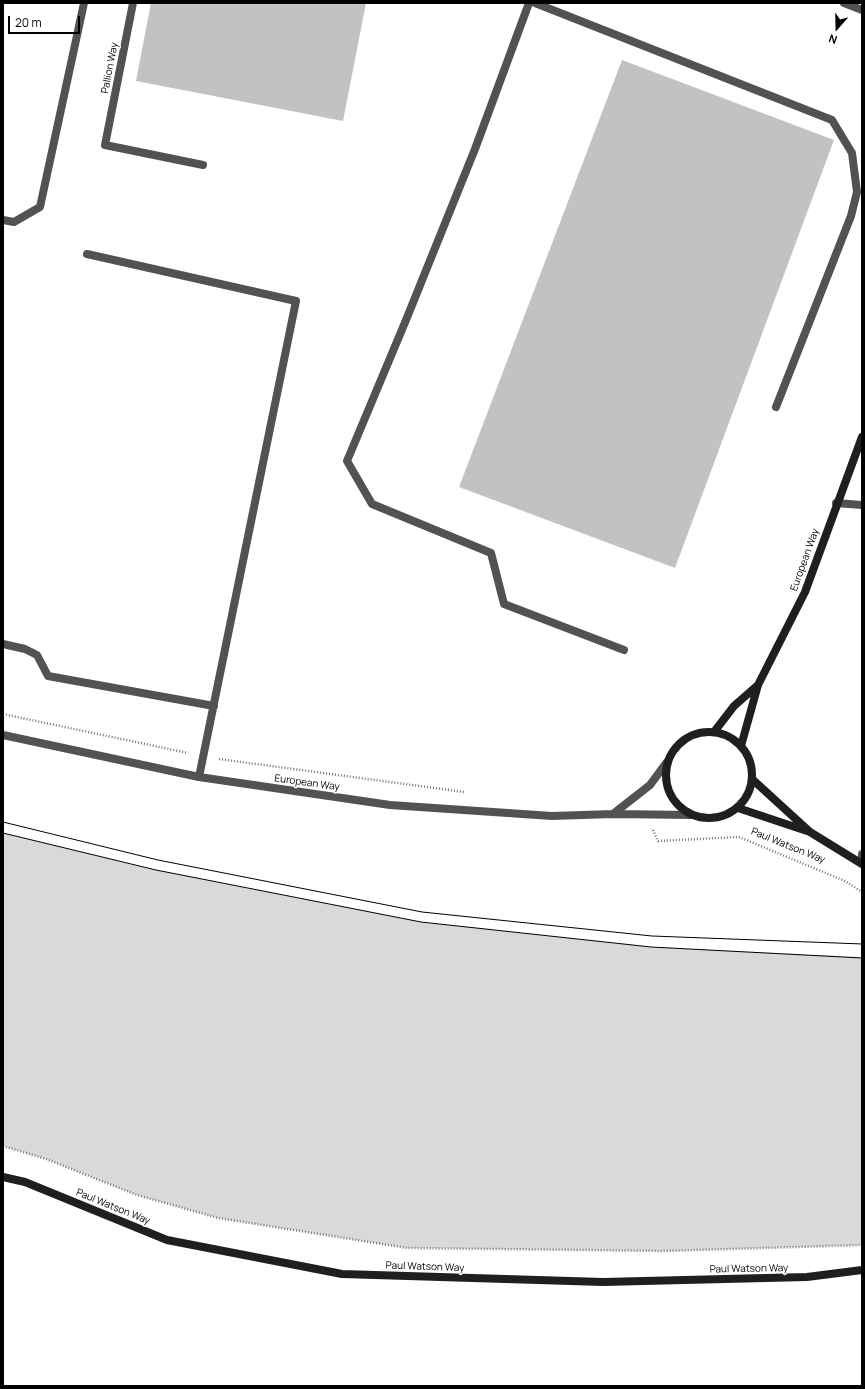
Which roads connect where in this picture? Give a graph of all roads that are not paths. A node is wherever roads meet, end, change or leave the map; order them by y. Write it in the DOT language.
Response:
graph roads {
  1 [pos="84,3"];
  2 [pos="133,3"];
  3 [pos="529,3"];
  4 [pos="535,3"];
  5 [pos="844,3"];
  6 [pos="862,10"];
  7 [pos="203,165"];
  8 [pos="3,220"];
  9 [pos="88,254"];
  10 [pos="776,407"];
  11 [pos="862,437"];
  12 [pos="836,503"];
  13 [pos="862,505"];
  14 [pos="3,644"];
  15 [pos="624,650"];
  16 [pos="758,685"];
  17 [pos="214,706"];
  18 [pos="714,732"];
  19 [pos="3,735"];
  20 [pos="741,746"];
  21 [pos="668,762"];
  22 [pos="199,777"];
  23 [pos="752,779"];
  24 [pos="738,808"];
  25 [pos="613,814"];
  26 [pos="691,815"];
  27 [pos="810,832"];
  28 [pos="862,854"];
  29 [pos="861,864"];
  30 [pos="3,1177"];
  31 [pos="862,1270"];
  1 -- 8 [label="street"];
  2 -- 7 [label="street, Pallion Way"];
  3 -- 15 [label="street"];
  4 -- 10 [label="street"];
  5 -- 6 [label="street"];
  9 -- 17 [label="street"];
  11 -- 12 [label="main road, European Way"];
  12 -- 13 [label="street"];
  12 -- 16 [label="main road, European Way"];
  14 -- 17 [label="street"];
  16 -- 18 [label="main road"];
  16 -- 20 [label="main road"];
  17 -- 22 [label="street"];
  18 -- 20 [label="main road"];
  18 -- 21 [label="main road"];
  19 -- 22 [label="street, European Way"];
  20 -- 23 [label="main road"];
  21 -- 25 [label="street"];
  21 -- 26 [label="main road"];
  22 -- 25 [label="street, European Way"];
  23 -- 24 [label="main road"];
  23 -- 27 [label="main road"];
  24 -- 26 [label="main road"];
  24 -- 27 [label="main road"];
  25 -- 26 [label="street, European Way"];
  27 -- 29 [label="main road"];
  28 -- 29 [label="street"];
  30 -- 31 [label="main road, Paul Watson Way"];
}
